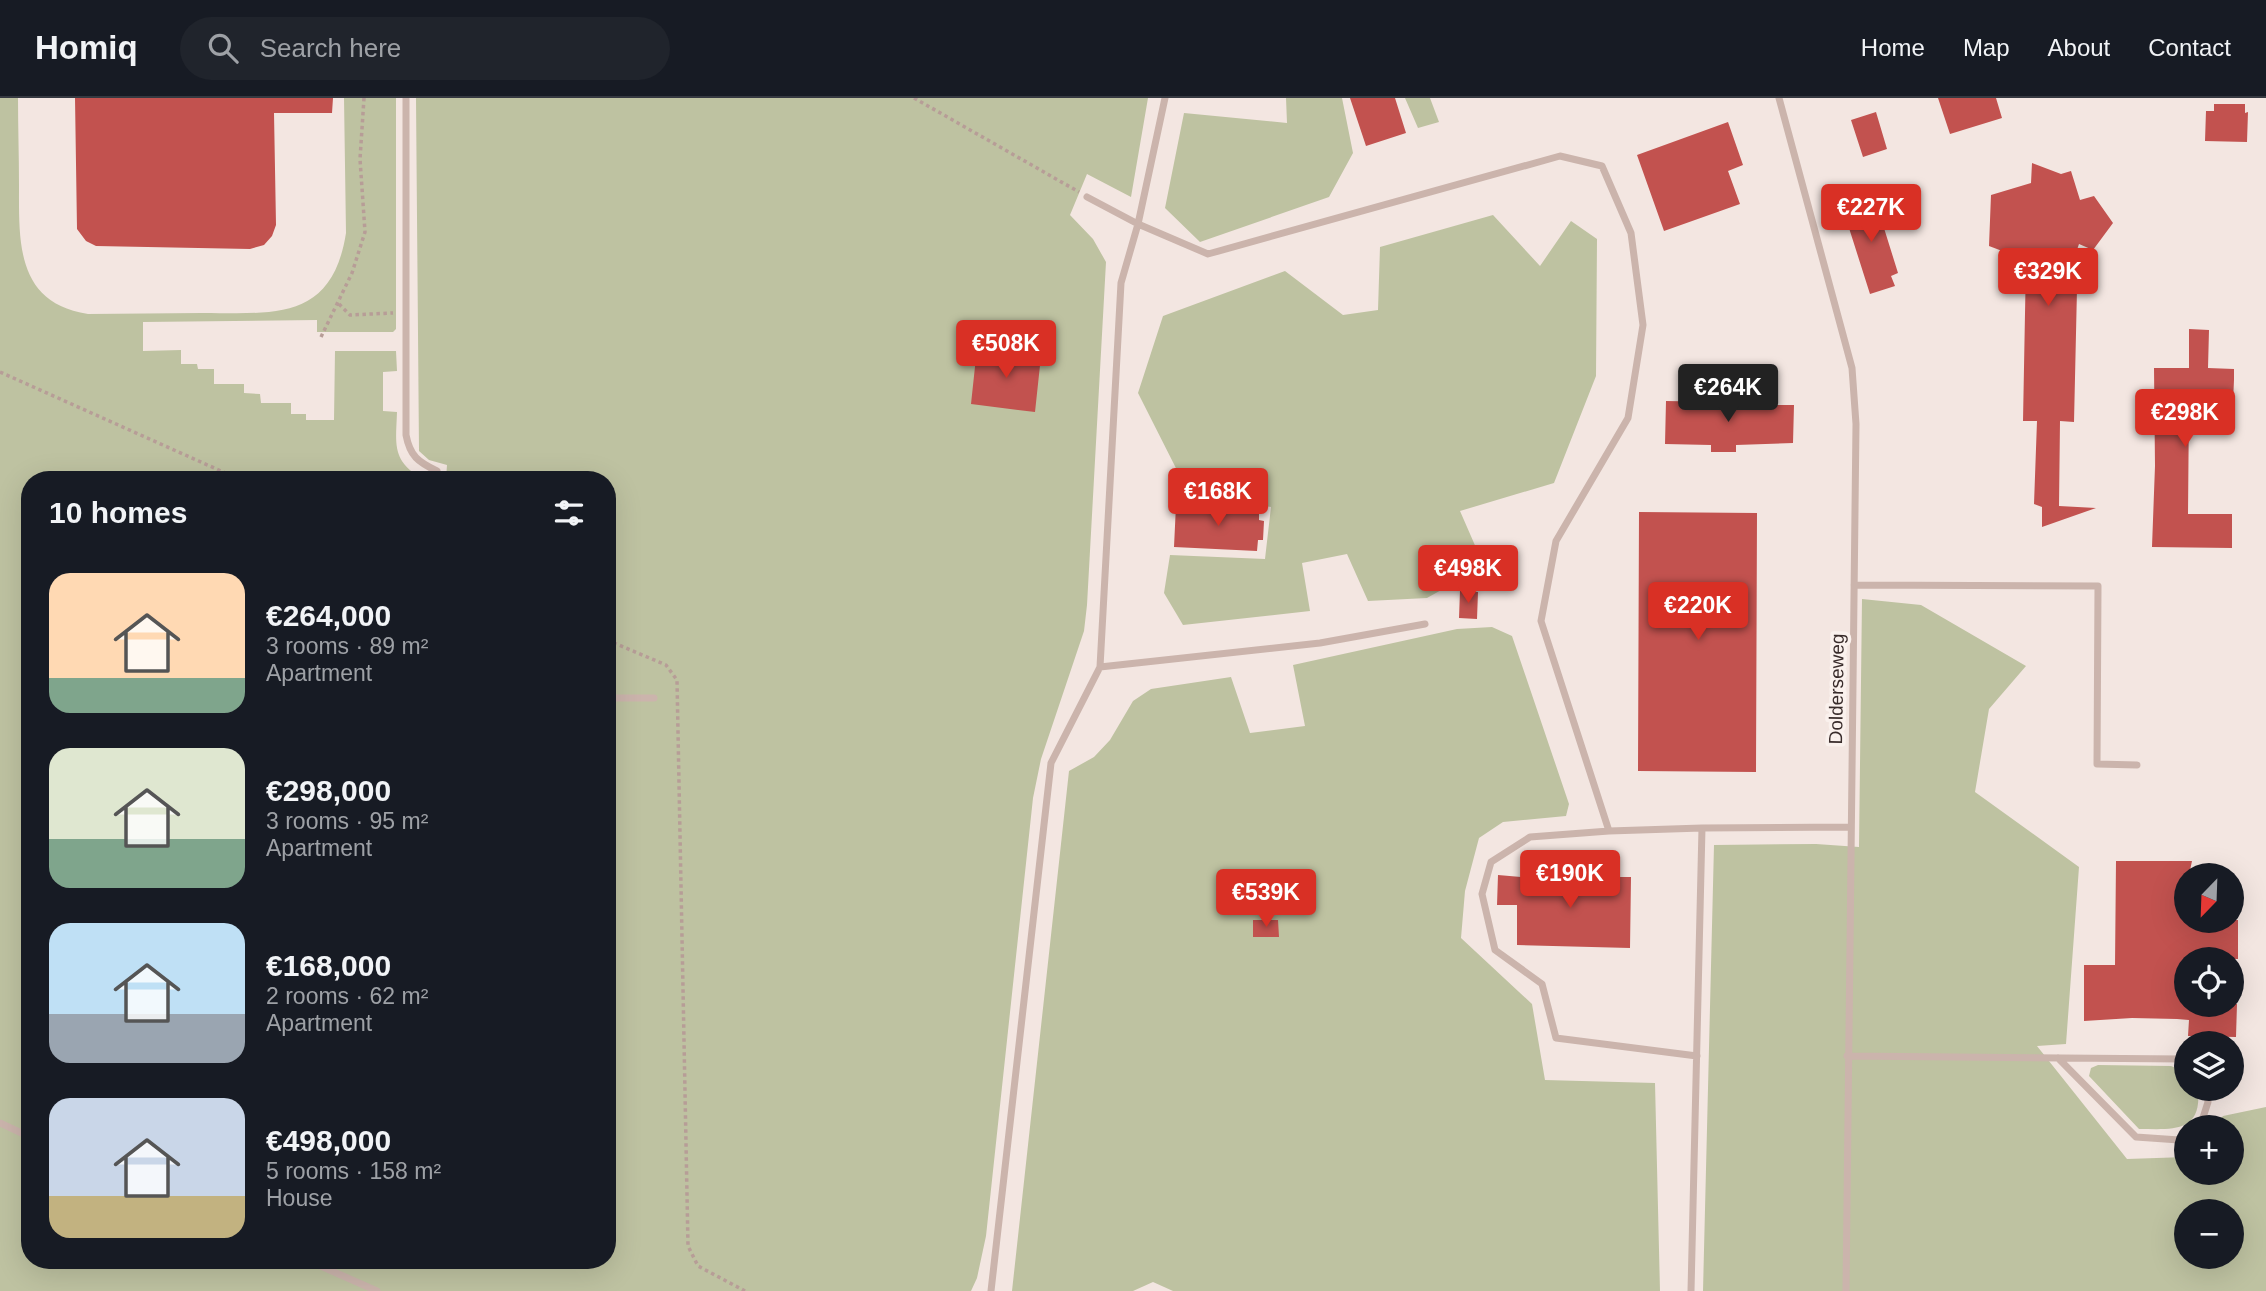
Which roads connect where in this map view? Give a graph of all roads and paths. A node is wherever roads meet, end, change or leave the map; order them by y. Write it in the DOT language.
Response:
graph roads {
  1 [pos="364,98"];
  2 [pos="406,98"];
  3 [pos="914,98"];
  4 [pos="1166,98"];
  5 [pos="1779,98"];
  6 [pos="1087,197"];
  7 [pos="1138,224"];
  8 [pos="338,304"];
  9 [pos="406,313"];
  10 [pos="321,337"];
  11 [pos="0,372"];
  12 [pos="221,471"];
  13 [pos="437,471"];
  14 [pos="1854,585"];
  15 [pos="1426,624"];
  16 [pos="616,644"];
  17 [pos="1100,667"];
  18 [pos="616,698"];
  19 [pos="654,698"];
  20 [pos="2137,765"];
  21 [pos="1850,827"];
  22 [pos="1702,828"];
  23 [pos="1609,831"];
  24 [pos="1697,1056"];
  25 [pos="1847,1056"];
  26 [pos="2058,1058"];
  27 [pos="2174,1059"];
  28 [pos="0,1123"];
  29 [pos="21,1132"];
  30 [pos="2174,1140"];
  31 [pos="327,1269"];
  32 [pos="377,1291"];
  33 [pos="745,1291"];
  34 [pos="991,1291"];
  35 [pos="1691,1291"];
  36 [pos="1846,1291"];
  1 -- 8 [label="path"];
  2 -- 9 [label="lane"];
  3 -- 6 [label="path"];
  4 -- 7 [label="lane"];
  5 -- 14 [label="lane, Dolderseweg"];
  6 -- 7 [label="lane"];
  7 -- 17 [label="lane"];
  7 -- 23 [label="lane"];
  8 -- 9 [label="path"];
  8 -- 10 [label="path"];
  9 -- 13 [label="lane"];
  11 -- 12 [label="path"];
  14 -- 20 [label="lane"];
  14 -- 21 [label="lane, Dolderseweg"];
  15 -- 17 [label="lane"];
  16 -- 33 [label="path"];
  17 -- 34 [label="lane"];
  18 -- 19 [label="lane"];
  21 -- 22 [label="lane"];
  21 -- 25 [label="lane, Dolderseweg"];
  22 -- 23 [label="lane"];
  22 -- 24 [label="lane"];
  23 -- 24 [label="lane"];
  24 -- 35 [label="lane"];
  25 -- 26 [label="lane"];
  25 -- 36 [label="lane, Dolderseweg"];
  26 -- 27 [label="lane"];
  26 -- 30 [label="lane"];
  28 -- 29 [label="lane"];
  31 -- 32 [label="lane"];
}
